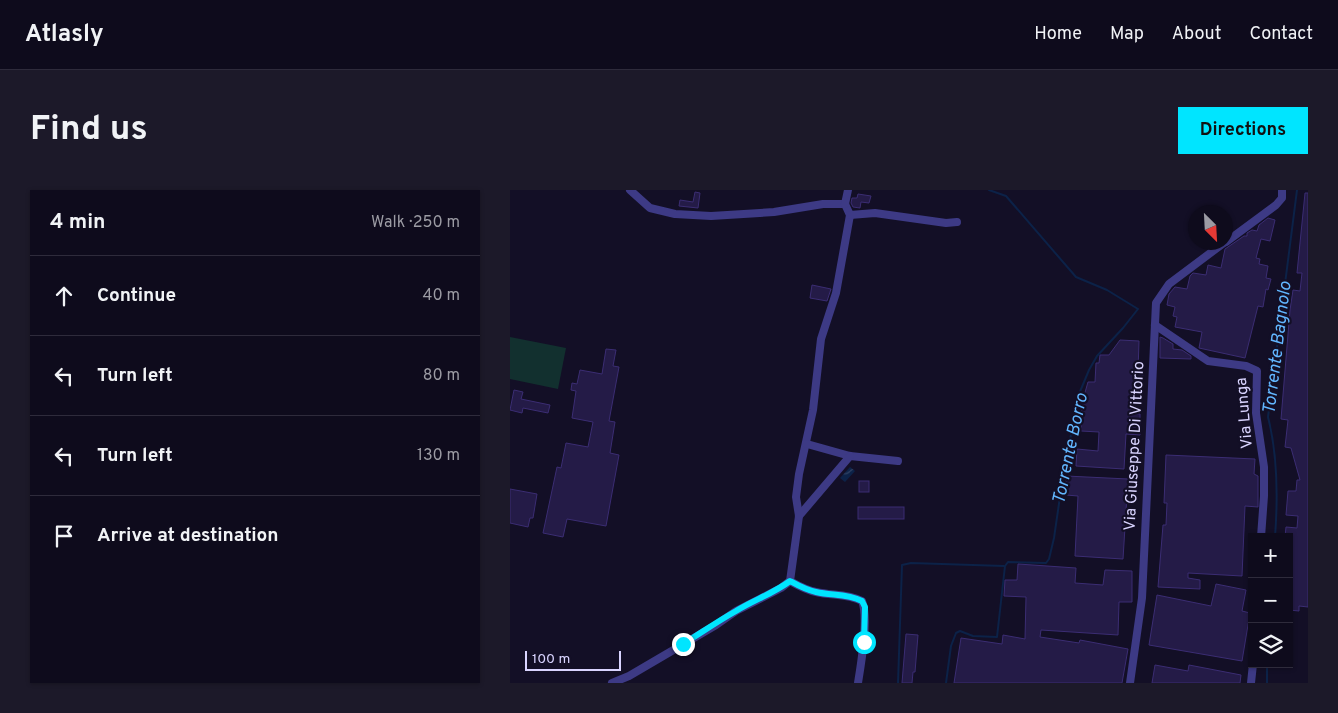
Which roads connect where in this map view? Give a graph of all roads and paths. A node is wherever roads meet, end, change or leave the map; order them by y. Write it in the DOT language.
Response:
graph roads {
  1 [pos="630,190"];
  2 [pos="848,190"];
  3 [pos="1282,190"];
  4 [pos="845,204"];
  5 [pos="850,215"];
  6 [pos="957,222"];
  7 [pos="1233,236"];
  8 [pos="1214,250"];
  9 [pos="1155,324"];
  10 [pos="807,444"];
  11 [pos="850,456"];
  12 [pos="898,461"];
  13 [pos="799,516"];
  14 [pos="1261,533"];
  15 [pos="790,581"];
  16 [pos="1253,668"];
  17 [pos="612,683"];
  18 [pos="858,683"];
  19 [pos="1130,683"];
  20 [pos="1251,683"];
  1 -- 4 [label="street"];
  2 -- 4 [label="street"];
  3 -- 7 [label="street, Via Giuseppe Di Vittorio"];
  4 -- 5 [label="street"];
  5 -- 6 [label="street"];
  5 -- 10 [label="street"];
  8 -- 9 [label="street, Via Giuseppe Di Vittorio"];
  9 -- 14 [label="street, Via Lunga"];
  9 -- 19 [label="street, Via Giuseppe Di Vittorio"];
  10 -- 11 [label="street"];
  10 -- 13 [label="street"];
  11 -- 12 [label="street"];
  11 -- 13 [label="street"];
  13 -- 15 [label="street"];
  15 -- 17 [label="street"];
  15 -- 18 [label="street"];
  16 -- 20 [label="street"];
}
